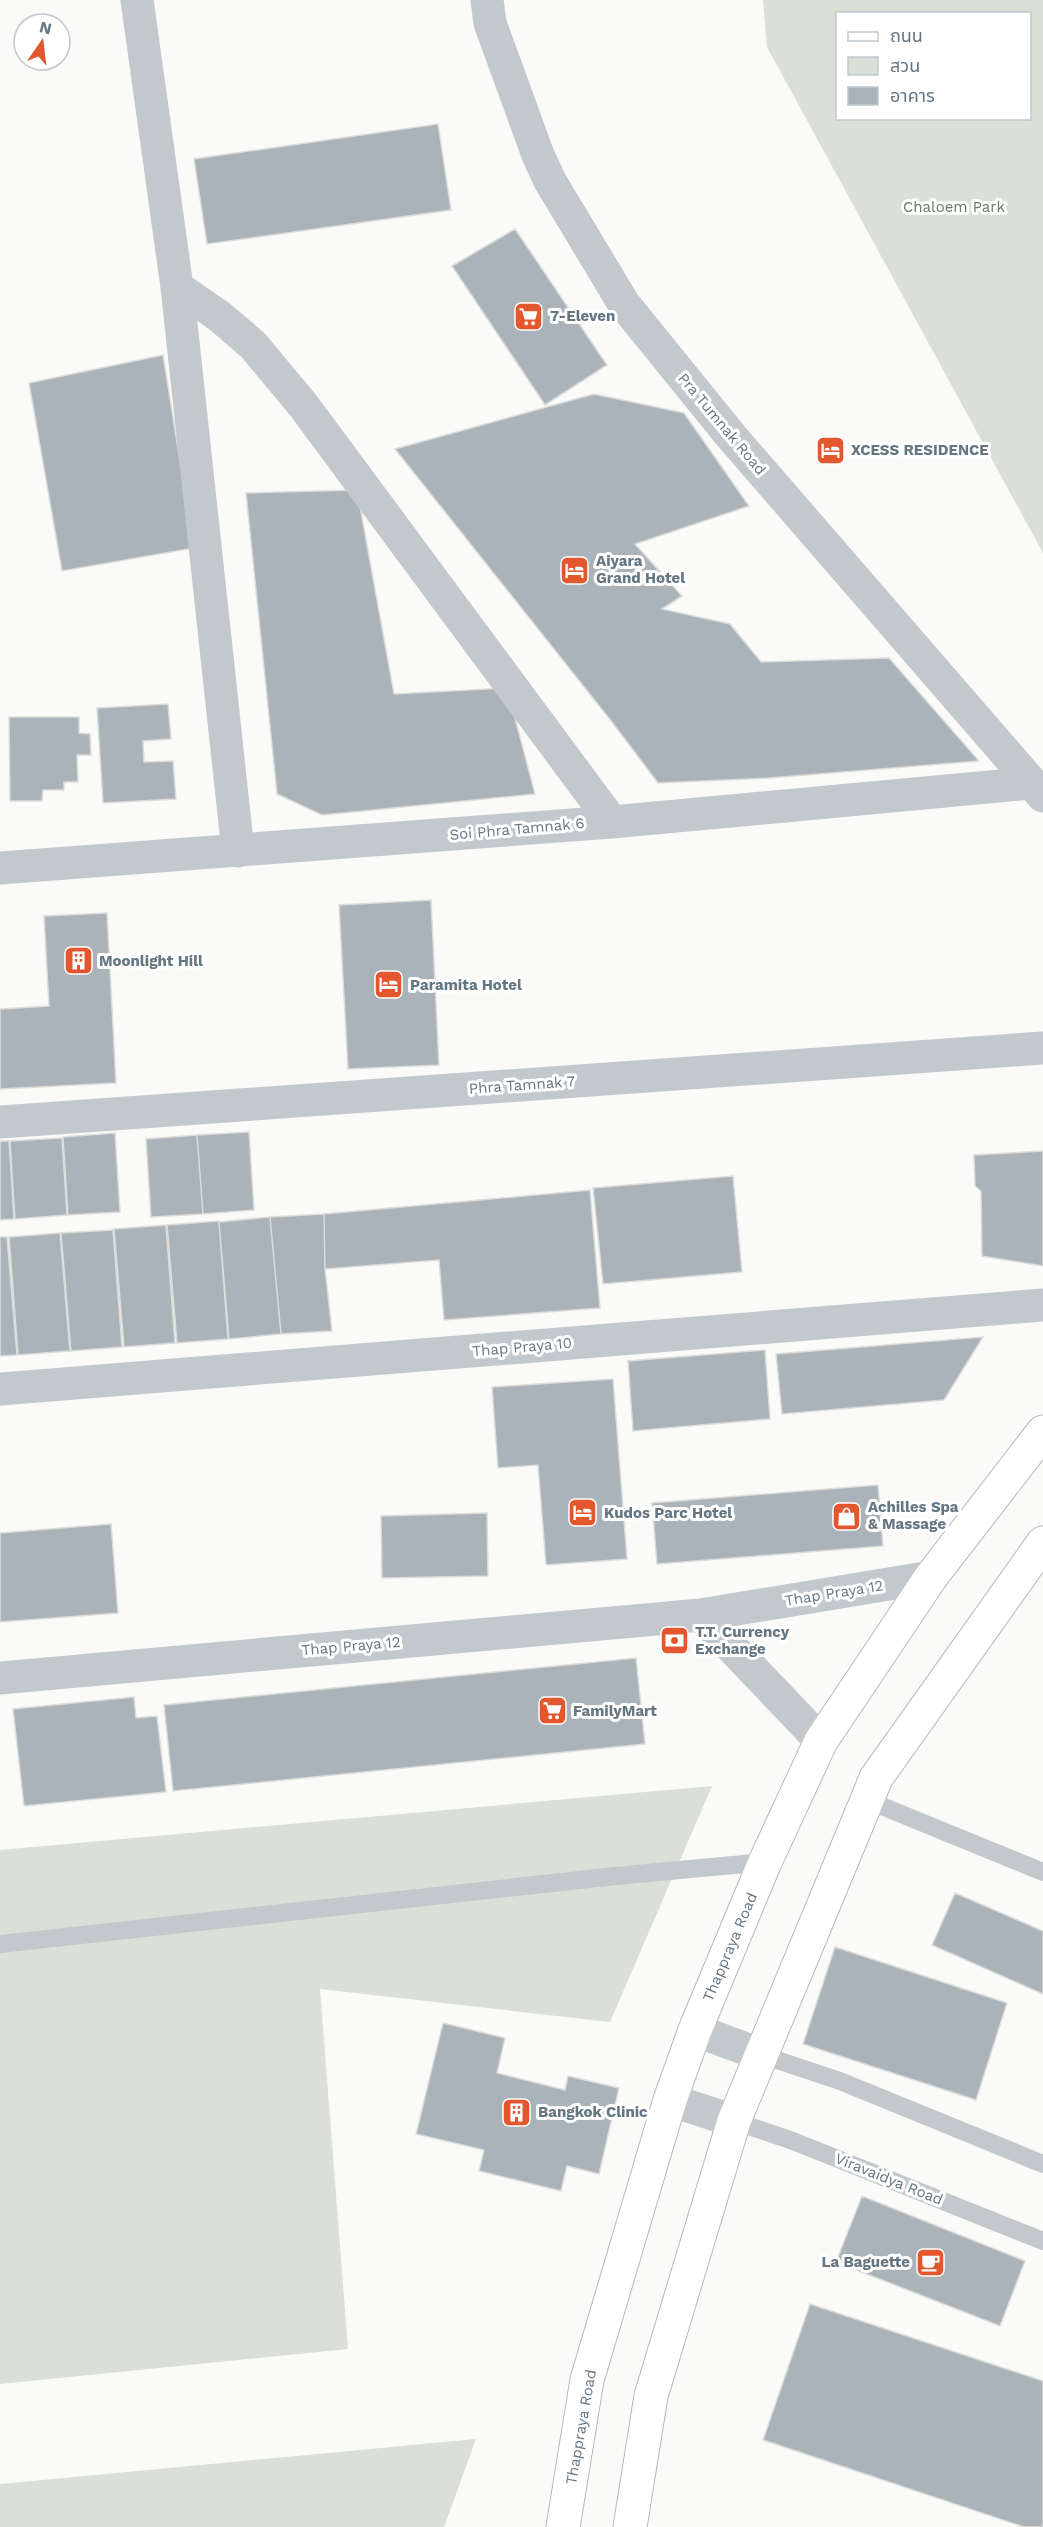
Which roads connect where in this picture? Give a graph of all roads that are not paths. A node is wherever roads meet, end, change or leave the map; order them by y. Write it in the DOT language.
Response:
graph roads {
  1 [pos="137,0"];
  2 [pos="487,0"];
  3 [pos="177,287"];
  4 [pos="1038,789"];
  5 [pos="612,822"];
  6 [pos="238,851"];
  7 [pos="0,868"];
  8 [pos="1043,1048"];
  9 [pos="0,1122"];
  10 [pos="1043,1305"];
  11 [pos="0,1389"];
  12 [pos="1043,1432"];
  13 [pos="1043,1543"];
  14 [pos="932,1577"];
  15 [pos="701,1615"];
  16 [pos="0,1678"];
  17 [pos="821,1741"];
  18 [pos="867,1800"];
  19 [pos="765,1862"];
  20 [pos="1043,1872"];
  21 [pos="0,1944"];
  22 [pos="695,2030"];
  23 [pos="762,2055"];
  24 [pos="670,2100"];
  25 [pos="734,2121"];
  26 [pos="1043,2164"];
  27 [pos="1043,2241"];
  28 [pos="563,2527"];
  29 [pos="630,2527"];
  1 -- 3 [label="street"];
  2 -- 4 [label="street, Pra Tumnak Road"];
  3 -- 5 [label="street"];
  3 -- 6 [label="street"];
  4 -- 5 [label="street, Soi Phra Tamnak 6"];
  5 -- 6 [label="street, Soi Phra Tamnak 6"];
  6 -- 7 [label="street, Soi Phra Tamnak 6"];
  8 -- 9 [label="street, Phra Tamnak 7"];
  10 -- 11 [label="street, Thap Praya 10"];
  12 -- 14 [label="main road, Thappraya Road"];
  13 -- 18 [label="main road"];
  14 -- 15 [label="street, Thap Praya 12"];
  14 -- 17 [label="main road, Thappraya Road"];
  15 -- 16 [label="street, Thap Praya 12"];
  15 -- 17 [label="street"];
  17 -- 19 [label="main road, Thappraya Road"];
  18 -- 20 [label="lane"];
  18 -- 23 [label="main road"];
  19 -- 21 [label="lane"];
  19 -- 22 [label="main road, Thappraya Road"];
  22 -- 23 [label="street"];
  22 -- 24 [label="main road, Thappraya Road"];
  23 -- 25 [label="main road"];
  23 -- 26 [label="lane"];
  24 -- 25 [label="street"];
  24 -- 28 [label="main road, Thappraya Road"];
  25 -- 27 [label="lane, Viravaidya Road"];
  25 -- 29 [label="main road"];
}
